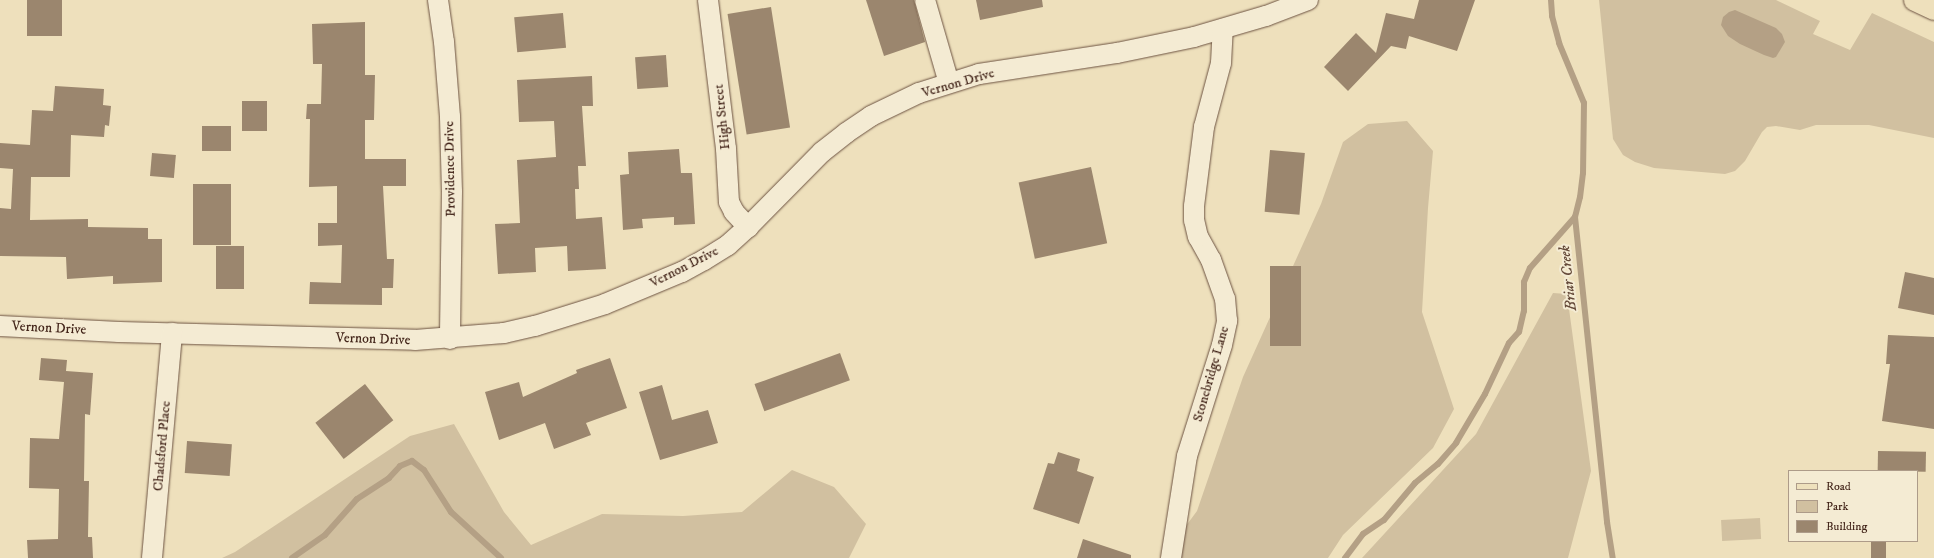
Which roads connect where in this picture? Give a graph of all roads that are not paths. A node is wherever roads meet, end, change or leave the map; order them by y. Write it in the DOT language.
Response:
graph roads {
  1 [pos="438,0"];
  2 [pos="708,0"];
  3 [pos="925,0"];
  4 [pos="1308,0"];
  5 [pos="1915,0"];
  6 [pos="1934,9"];
  7 [pos="1223,30"];
  8 [pos="949,83"];
  9 [pos="748,227"];
  10 [pos="0,326"];
  11 [pos="172,333"];
  12 [pos="450,339"];
  13 [pos="152,558"];
  14 [pos="1171,558"];
  1 -- 12 [label="street, Providence Drive"];
  2 -- 9 [label="street, High Street"];
  3 -- 8 [label="street"];
  4 -- 7 [label="street, Vernon Drive"];
  5 -- 6 [label="main road"];
  7 -- 8 [label="street, Vernon Drive"];
  7 -- 14 [label="street, Stonebridge Lane"];
  8 -- 9 [label="street, Vernon Drive"];
  9 -- 12 [label="street, Vernon Drive"];
  10 -- 11 [label="street, Vernon Drive"];
  11 -- 12 [label="street, Vernon Drive"];
  11 -- 13 [label="street, Chadsford Place"];
}
